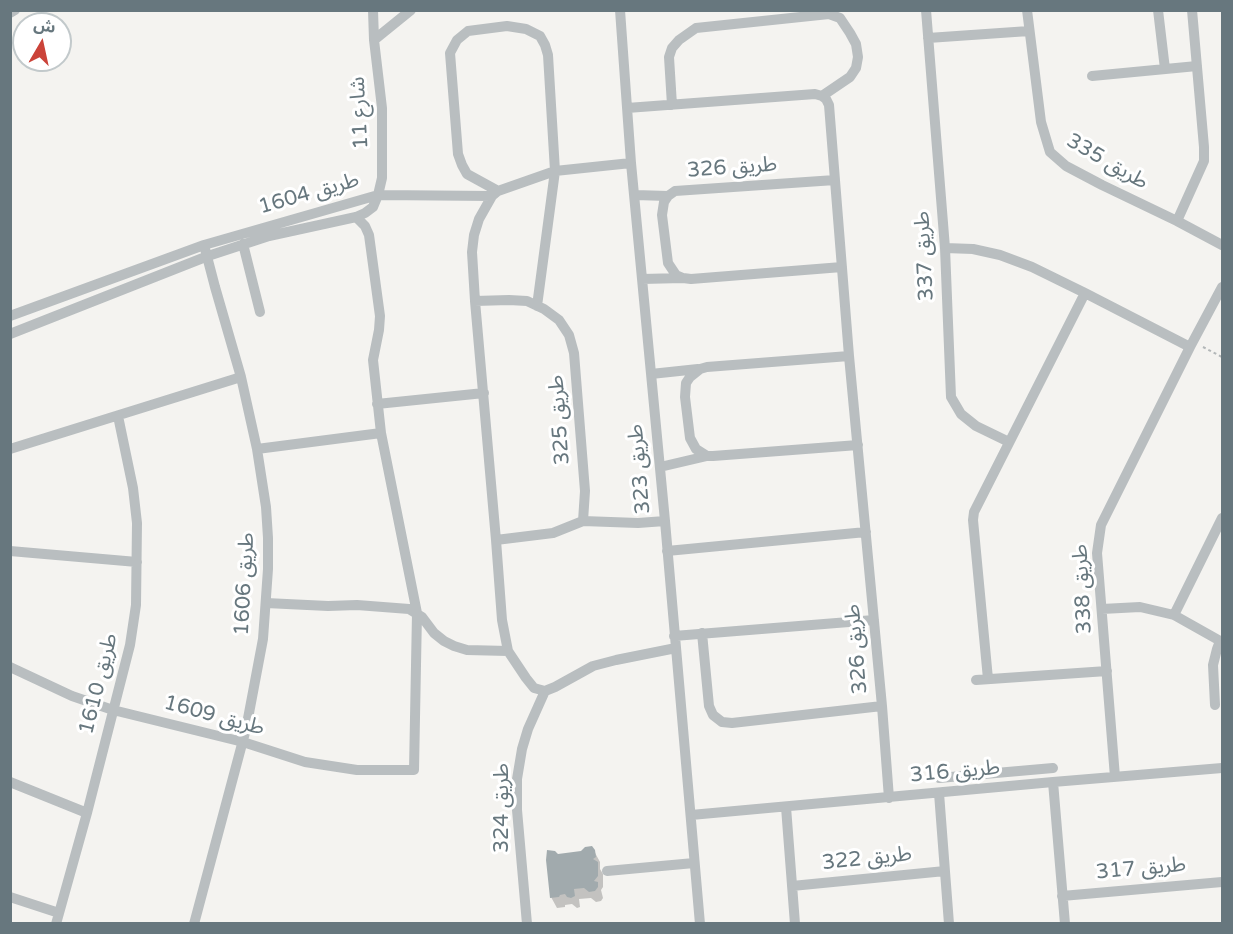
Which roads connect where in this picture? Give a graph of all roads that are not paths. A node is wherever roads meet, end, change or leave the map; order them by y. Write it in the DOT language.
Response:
graph roads {
  1 [pos="15,10"];
  2 [pos="364,10"];
  3 [pos="373,10"];
  4 [pos="411,10"];
  5 [pos="620,10"];
  6 [pos="926,10"];
  7 [pos="1027,10"];
  8 [pos="1158,10"];
  9 [pos="1192,10"];
  10 [pos="10,13"];
  11 [pos="1029,30"];
  12 [pos="374,34"];
  13 [pos="928,38"];
  14 [pos="1197,66"];
  15 [pos="1165,69"];
  16 [pos="1092,76"];
  17 [pos="822,96"];
  18 [pos="672,105"];
  19 [pos="627,108"];
  20 [pos="631,163"];
  21 [pos="555,171"];
  22 [pos="835,180"];
  23 [pos="495,193"];
  24 [pos="378,195"];
  25 [pos="634,195"];
  26 [pos="668,196"];
  27 [pos="356,217"];
  28 [pos="1177,220"];
  29 [pos="243,244"];
  30 [pos="1222,245"];
  31 [pos="945,248"];
  32 [pos="206,251"];
  33 [pos="842,267"];
  34 [pos="683,278"];
  35 [pos="642,279"];
  36 [pos="1222,287"];
  37 [pos="1085,293"];
  38 [pos="475,301"];
  39 [pos="537,306"];
  40 [pos="260,312"];
  41 [pos="10,316"];
  42 [pos="10,334"];
  43 [pos="1191,344"];
  44 [pos="849,356"];
  45 [pos="700,369"];
  46 [pos="651,374"];
  47 [pos="241,377"];
  48 [pos="484,393"];
  49 [pos="377,404"];
  50 [pos="118,416"];
  51 [pos="381,433"];
  52 [pos="1009,442"];
  53 [pos="858,445"];
  54 [pos="10,449"];
  55 [pos="257,449"];
  56 [pos="707,456"];
  57 [pos="660,467"];
  58 [pos="1222,518"];
  59 [pos="583,521"];
  60 [pos="665,522"];
  61 [pos="866,532"];
  62 [pos="496,540"];
  63 [pos="10,551"];
  64 [pos="667,551"];
  65 [pos="137,562"];
  66 [pos="266,603"];
  67 [pos="1102,609"];
  68 [pos="417,612"];
  69 [pos="1174,615"];
  70 [pos="874,620"];
  71 [pos="702,633"];
  72 [pos="674,636"];
  73 [pos="1221,641"];
  74 [pos="676,648"];
  75 [pos="508,651"];
  76 [pos="10,667"];
  77 [pos="1107,671"];
  78 [pos="545,691"];
  79 [pos="1215,705"];
  80 [pos="882,706"];
  81 [pos="113,710"];
  82 [pos="243,742"];
  83 [pos="1053,768"];
  84 [pos="1222,768"];
  85 [pos="1115,777"];
  86 [pos="939,778"];
  87 [pos="10,782"];
  88 [pos="1053,782"];
  89 [pos="939,793"];
  90 [pos="889,798"];
  91 [pos="786,807"];
  92 [pos="87,813"];
  93 [pos="691,815"];
  94 [pos="694,863"];
  95 [pos="608,871"];
  96 [pos="945,871"];
  97 [pos="1222,882"];
  98 [pos="792,886"];
  99 [pos="1062,896"];
  100 [pos="10,897"];
  101 [pos="58,918"];
  102 [pos="194,924"];
  103 [pos="527,924"];
  104 [pos="700,924"];
  105 [pos="795,924"];
  106 [pos="949,924"];
  107 [pos="1065,924"];
  1 -- 10 [label="street"];
  2 -- 12 [label="street, شارع 11"];
  3 -- 12 [label="street, شارع 11"];
  4 -- 12 [label="street"];
  5 -- 19 [label="street, طريق 323"];
  6 -- 13 [label="street, طريق 337"];
  7 -- 11 [label="street, طريق 335"];
  8 -- 15 [label="street"];
  9 -- 14 [label="street"];
  11 -- 13 [label="street"];
  11 -- 28 [label="street, طريق 335"];
  12 -- 24 [label="street, شارع 11"];
  13 -- 31 [label="street, طريق 337"];
  14 -- 15 [label="street"];
  14 -- 28 [label="street"];
  15 -- 16 [label="street"];
  17 -- 18 [label="street"];
  17 -- 18 [label="street"];
  17 -- 22 [label="street, طريق 326"];
  18 -- 19 [label="street"];
  19 -- 20 [label="street, طريق 323"];
  20 -- 21 [label="street"];
  20 -- 25 [label="street, طريق 323"];
  21 -- 23 [label="street"];
  21 -- 23 [label="street"];
  21 -- 39 [label="street"];
  22 -- 26 [label="street, طريق 326"];
  22 -- 33 [label="street, طريق 326"];
  23 -- 24 [label="street"];
  23 -- 38 [label="street"];
  24 -- 27 [label="street, طريق 1604"];
  24 -- 32 [label="street, طريق 1604"];
  25 -- 26 [label="street"];
  25 -- 35 [label="street, طريق 323"];
  26 -- 34 [label="street, طريق 326"];
  27 -- 29 [label="street, طريق 1604"];
  27 -- 49 [label="street"];
  28 -- 30 [label="street, طريق 335"];
  29 -- 32 [label="street, طريق 1604"];
  29 -- 40 [label="street"];
  31 -- 37 [label="street"];
  31 -- 52 [label="street, طريق 337"];
  32 -- 41 [label="street, طريق 1604"];
  32 -- 42 [label="street, طريق 1604"];
  32 -- 47 [label="street, طريق 1606"];
  33 -- 34 [label="street"];
  33 -- 44 [label="street, طريق 326"];
  34 -- 35 [label="street"];
  35 -- 46 [label="street, طريق 323"];
  36 -- 43 [label="street, طريق 338"];
  37 -- 43 [label="street"];
  37 -- 52 [label="street"];
  38 -- 39 [label="street, طريق 325"];
  38 -- 48 [label="street"];
  39 -- 59 [label="street, طريق 325"];
  43 -- 67 [label="street, طريق 338"];
  44 -- 45 [label="street"];
  44 -- 53 [label="street, طريق 326"];
  45 -- 46 [label="street"];
  45 -- 56 [label="street"];
  46 -- 57 [label="street, طريق 323"];
  47 -- 50 [label="street"];
  47 -- 55 [label="street, طريق 1606"];
  48 -- 49 [label="street"];
  48 -- 62 [label="street"];
  49 -- 51 [label="street"];
  50 -- 54 [label="street"];
  50 -- 65 [label="street, طريق 1610"];
  51 -- 55 [label="street"];
  51 -- 68 [label="street"];
  52 -- 77 [label="street"];
  53 -- 56 [label="street"];
  53 -- 61 [label="street, طريق 326"];
  55 -- 66 [label="street, طريق 1606"];
  56 -- 57 [label="street"];
  57 -- 60 [label="street, طريق 323"];
  58 -- 69 [label="street"];
  59 -- 60 [label="street"];
  59 -- 62 [label="street"];
  60 -- 64 [label="street, طريق 323"];
  61 -- 64 [label="street"];
  61 -- 70 [label="street, طريق 326"];
  62 -- 75 [label="street"];
  63 -- 65 [label="street"];
  64 -- 72 [label="street, طريق 323"];
  65 -- 81 [label="street, طريق 1610"];
  66 -- 68 [label="street"];
  66 -- 82 [label="street, طريق 1606"];
  67 -- 69 [label="street"];
  67 -- 77 [label="street, طريق 338"];
  68 -- 75 [label="street"];
  68 -- 82 [label="street, طريق 1609"];
  69 -- 73 [label="street"];
  70 -- 71 [label="street"];
  70 -- 80 [label="street, طريق 326"];
  71 -- 72 [label="street"];
  71 -- 80 [label="street, طريق 326"];
  72 -- 74 [label="street, طريق 323"];
  73 -- 79 [label="street"];
  74 -- 78 [label="street"];
  74 -- 93 [label="street, طريق 323"];
  75 -- 78 [label="street"];
  76 -- 81 [label="street, طريق 1609"];
  77 -- 85 [label="street, طريق 338"];
  78 -- 103 [label="street, طريق 324"];
  80 -- 90 [label="street, طريق 326"];
  81 -- 82 [label="street, طريق 1609"];
  81 -- 92 [label="street, طريق 1610"];
  82 -- 102 [label="street, طريق 1606"];
  83 -- 86 [label="street"];
  84 -- 85 [label="street, طريق 316"];
  85 -- 88 [label="street, طريق 316"];
  87 -- 92 [label="street"];
  88 -- 89 [label="street, طريق 316"];
  88 -- 99 [label="street"];
  89 -- 90 [label="street, طريق 316"];
  89 -- 96 [label="street, طريق 322"];
  90 -- 91 [label="street, طريق 316"];
  91 -- 93 [label="street, طريق 316"];
  91 -- 98 [label="street"];
  92 -- 101 [label="street, طريق 1610"];
  93 -- 94 [label="street, طريق 323"];
  94 -- 95 [label="street"];
  94 -- 104 [label="street, طريق 323"];
  96 -- 98 [label="street, طريق 322"];
  96 -- 106 [label="street, طريق 322"];
  97 -- 99 [label="street, طريق 317"];
  98 -- 105 [label="street"];
  99 -- 107 [label="street"];
  100 -- 101 [label="street, طريق 1610"];
}
